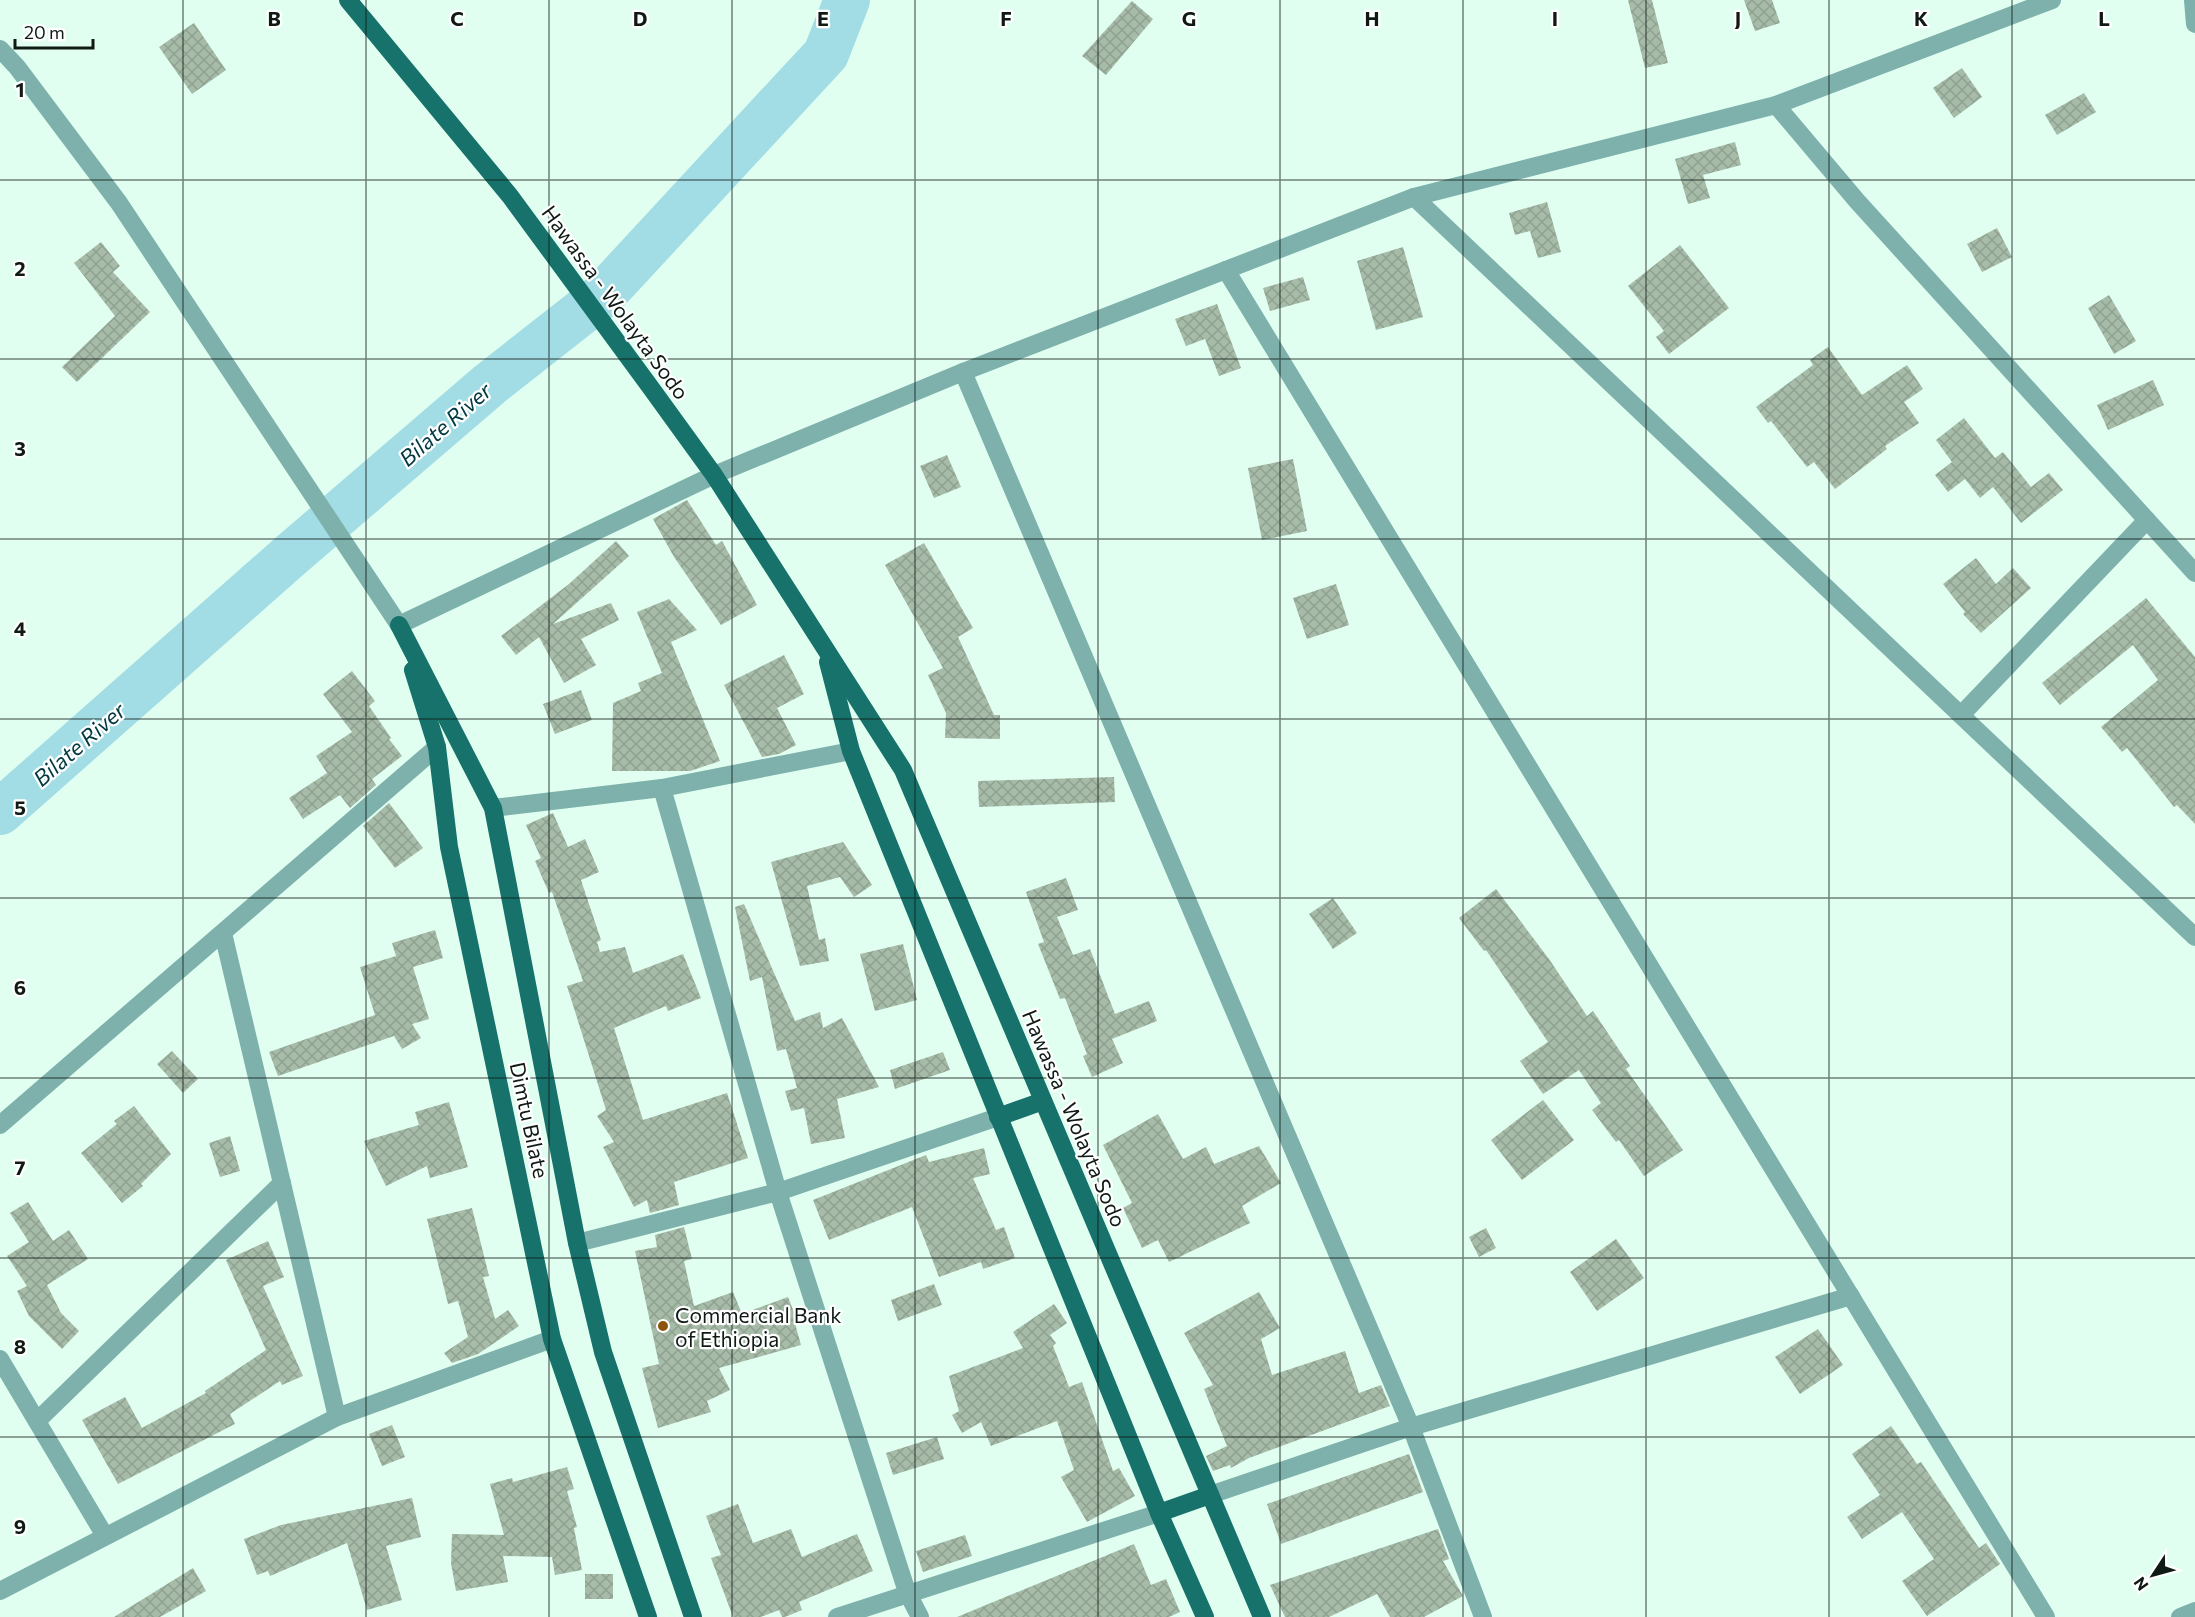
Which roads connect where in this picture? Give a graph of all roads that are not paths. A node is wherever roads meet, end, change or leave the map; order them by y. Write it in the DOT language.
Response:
graph roads {
  1 [pos="348,0"];
  2 [pos="2052,0"];
  3 [pos="2194,3"];
  4 [pos="2195,24"];
  5 [pos="0,50"];
  6 [pos="1776,105"];
  7 [pos="1414,197"];
  8 [pos="1226,270"];
  9 [pos="963,372"];
  10 [pos="714,475"];
  11 [pos="2147,520"];
  12 [pos="2195,573"];
  13 [pos="399,625"];
  14 [pos="825,649"];
  15 [pos="1961,715"];
  16 [pos="437,747"];
  17 [pos="851,751"];
  18 [pos="662,788"];
  19 [pos="493,808"];
  20 [pos="223,933"];
  21 [pos="2195,936"];
  22 [pos="1043,1101"];
  23 [pos="998,1117"];
  24 [pos="0,1125"];
  25 [pos="282,1183"];
  26 [pos="778,1192"];
  27 [pos="577,1243"];
  28 [pos="1851,1296"];
  29 [pos="552,1339"];
  30 [pos="0,1359"];
  31 [pos="337,1416"];
  32 [pos="37,1421"];
  33 [pos="1411,1427"];
  34 [pos="1210,1495"];
  35 [pos="1159,1513"];
  36 [pos="105,1536"];
  37 [pos="0,1591"];
  38 [pos="906,1592"];
  39 [pos="2195,1611"];
  40 [pos="648,1617"];
  41 [pos="693,1617"];
  42 [pos="837,1617"];
  43 [pos="920,1617"];
  44 [pos="1205,1617"];
  45 [pos="1262,1617"];
  46 [pos="1483,1617"];
  47 [pos="2046,1617"];
  48 [pos="2180,1617"];
  1 -- 10 [label="main road, Hawassa - Wolayta Sodo"];
  2 -- 6 [label="street"];
  3 -- 4 [label="street"];
  5 -- 13 [label="street"];
  6 -- 7 [label="street"];
  6 -- 11 [label="street"];
  7 -- 8 [label="street"];
  7 -- 15 [label="street"];
  8 -- 9 [label="street"];
  8 -- 28 [label="street"];
  9 -- 10 [label="street"];
  9 -- 33 [label="street"];
  10 -- 13 [label="street"];
  10 -- 14 [label="main road, Hawassa - Wolayta Sodo"];
  11 -- 12 [label="street"];
  11 -- 15 [label="street"];
  13 -- 16 [label="main road, Dimtu Bilate"];
  13 -- 19 [label="main road"];
  14 -- 17 [label="main road, Hawassa - Wolayta Sodo"];
  14 -- 22 [label="main road, Hawassa - Wolayta Sodo"];
  15 -- 21 [label="street"];
  16 -- 20 [label="street"];
  16 -- 29 [label="main road, Dimtu Bilate"];
  17 -- 18 [label="street"];
  17 -- 23 [label="main road, Hawassa - Wolayta Sodo"];
  18 -- 19 [label="street"];
  18 -- 26 [label="street"];
  19 -- 27 [label="main road"];
  20 -- 24 [label="street"];
  20 -- 25 [label="street"];
  22 -- 23 [label="main road"];
  22 -- 34 [label="main road, Hawassa - Wolayta Sodo"];
  23 -- 26 [label="street"];
  23 -- 35 [label="main road, Hawassa - Wolayta Sodo"];
  25 -- 31 [label="street"];
  25 -- 32 [label="street"];
  26 -- 27 [label="street"];
  26 -- 38 [label="street"];
  27 -- 41 [label="main road"];
  28 -- 33 [label="street"];
  28 -- 47 [label="street"];
  29 -- 31 [label="street"];
  29 -- 40 [label="main road, Dimtu Bilate"];
  30 -- 32 [label="street"];
  31 -- 36 [label="street"];
  32 -- 36 [label="street"];
  33 -- 34 [label="street"];
  33 -- 46 [label="street"];
  34 -- 35 [label="main road"];
  34 -- 45 [label="main road, Hawassa - Wolayta Sodo"];
  35 -- 38 [label="street"];
  35 -- 44 [label="main road, Hawassa - Wolayta Sodo"];
  36 -- 37 [label="street"];
  38 -- 42 [label="street"];
  38 -- 43 [label="street"];
  39 -- 48 [label="street"];
}
